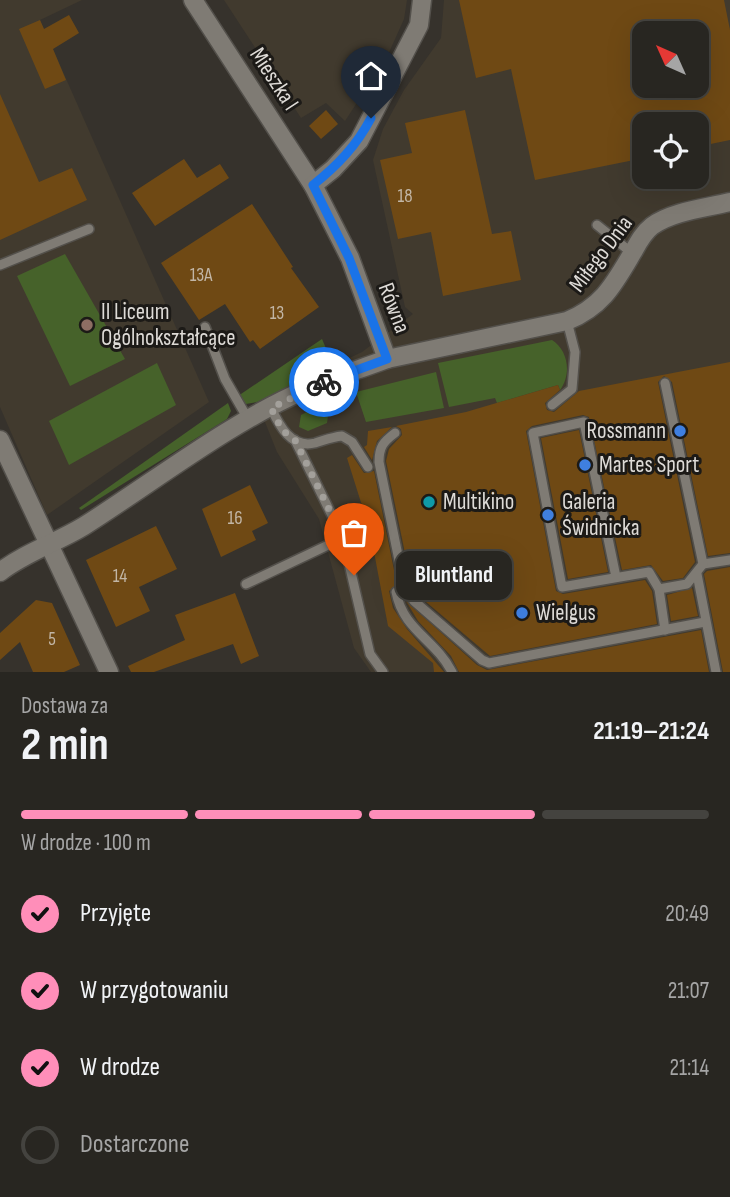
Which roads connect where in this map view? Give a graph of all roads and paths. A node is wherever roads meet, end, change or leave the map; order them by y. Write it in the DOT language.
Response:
graph roads {
  1 [pos="193,0"];
  2 [pos="422,0"];
  3 [pos="313,185"];
  4 [pos="730,202"];
  5 [pos="597,225"];
  6 [pos="89,229"];
  7 [pos="632,253"];
  8 [pos="0,265"];
  9 [pos="567,321"];
  10 [pos="205,327"];
  11 [pos="387,359"];
  12 [pos="665,383"];
  13 [pos="552,405"];
  14 [pos="271,408"];
  15 [pos="249,421"];
  16 [pos="394,433"];
  17 [pos="0,440"];
  18 [pos="295,440"];
  19 [pos="369,467"];
  20 [pos="343,538"];
  21 [pos="50,545"];
  22 [pos="730,559"];
  23 [pos="703,564"];
  24 [pos="0,572"];
  25 [pos="697,574"];
  26 [pos="616,578"];
  27 [pos="246,584"];
  28 [pos="659,589"];
  29 [pos="396,592"];
  30 [pos="705,622"];
  31 [pos="665,630"];
  32 [pos="109,672"];
  33 [pos="383,672"];
  34 [pos="452,672"];
  35 [pos="716,672"];
  1 -- 3 [label="street, Mieszka I"];
  2 -- 3 [label="street"];
  3 -- 11 [label="street, Równa"];
  4 -- 7 [label="street, Miłego Dnia"];
  5 -- 7 [label="lane"];
  6 -- 8 [label="lane"];
  7 -- 9 [label="street, Miłego Dnia"];
  9 -- 11 [label="street, Miłego Dnia"];
  9 -- 13 [label="lane"];
  10 -- 15 [label="lane"];
  11 -- 14 [label="street, Równa"];
  12 -- 23 [label="lane"];
  14 -- 15 [label="street, Równa"];
  14 -- 18 [label="lane"];
  15 -- 21 [label="street, Równa"];
  16 -- 31 [label="lane"];
  17 -- 21 [label="street"];
  18 -- 19 [label="lane"];
  18 -- 20 [label="lane"];
  20 -- 27 [label="lane"];
  20 -- 33 [label="lane"];
  21 -- 24 [label="street, Równa"];
  21 -- 32 [label="street"];
  22 -- 23 [label="lane"];
  23 -- 25 [label="lane"];
  25 -- 28 [label="lane"];
  25 -- 30 [label="lane"];
  26 -- 26 [label="lane"];
  26 -- 28 [label="lane"];
  28 -- 31 [label="lane"];
  29 -- 34 [label="lane"];
  30 -- 31 [label="lane"];
  30 -- 35 [label="lane"];
}
